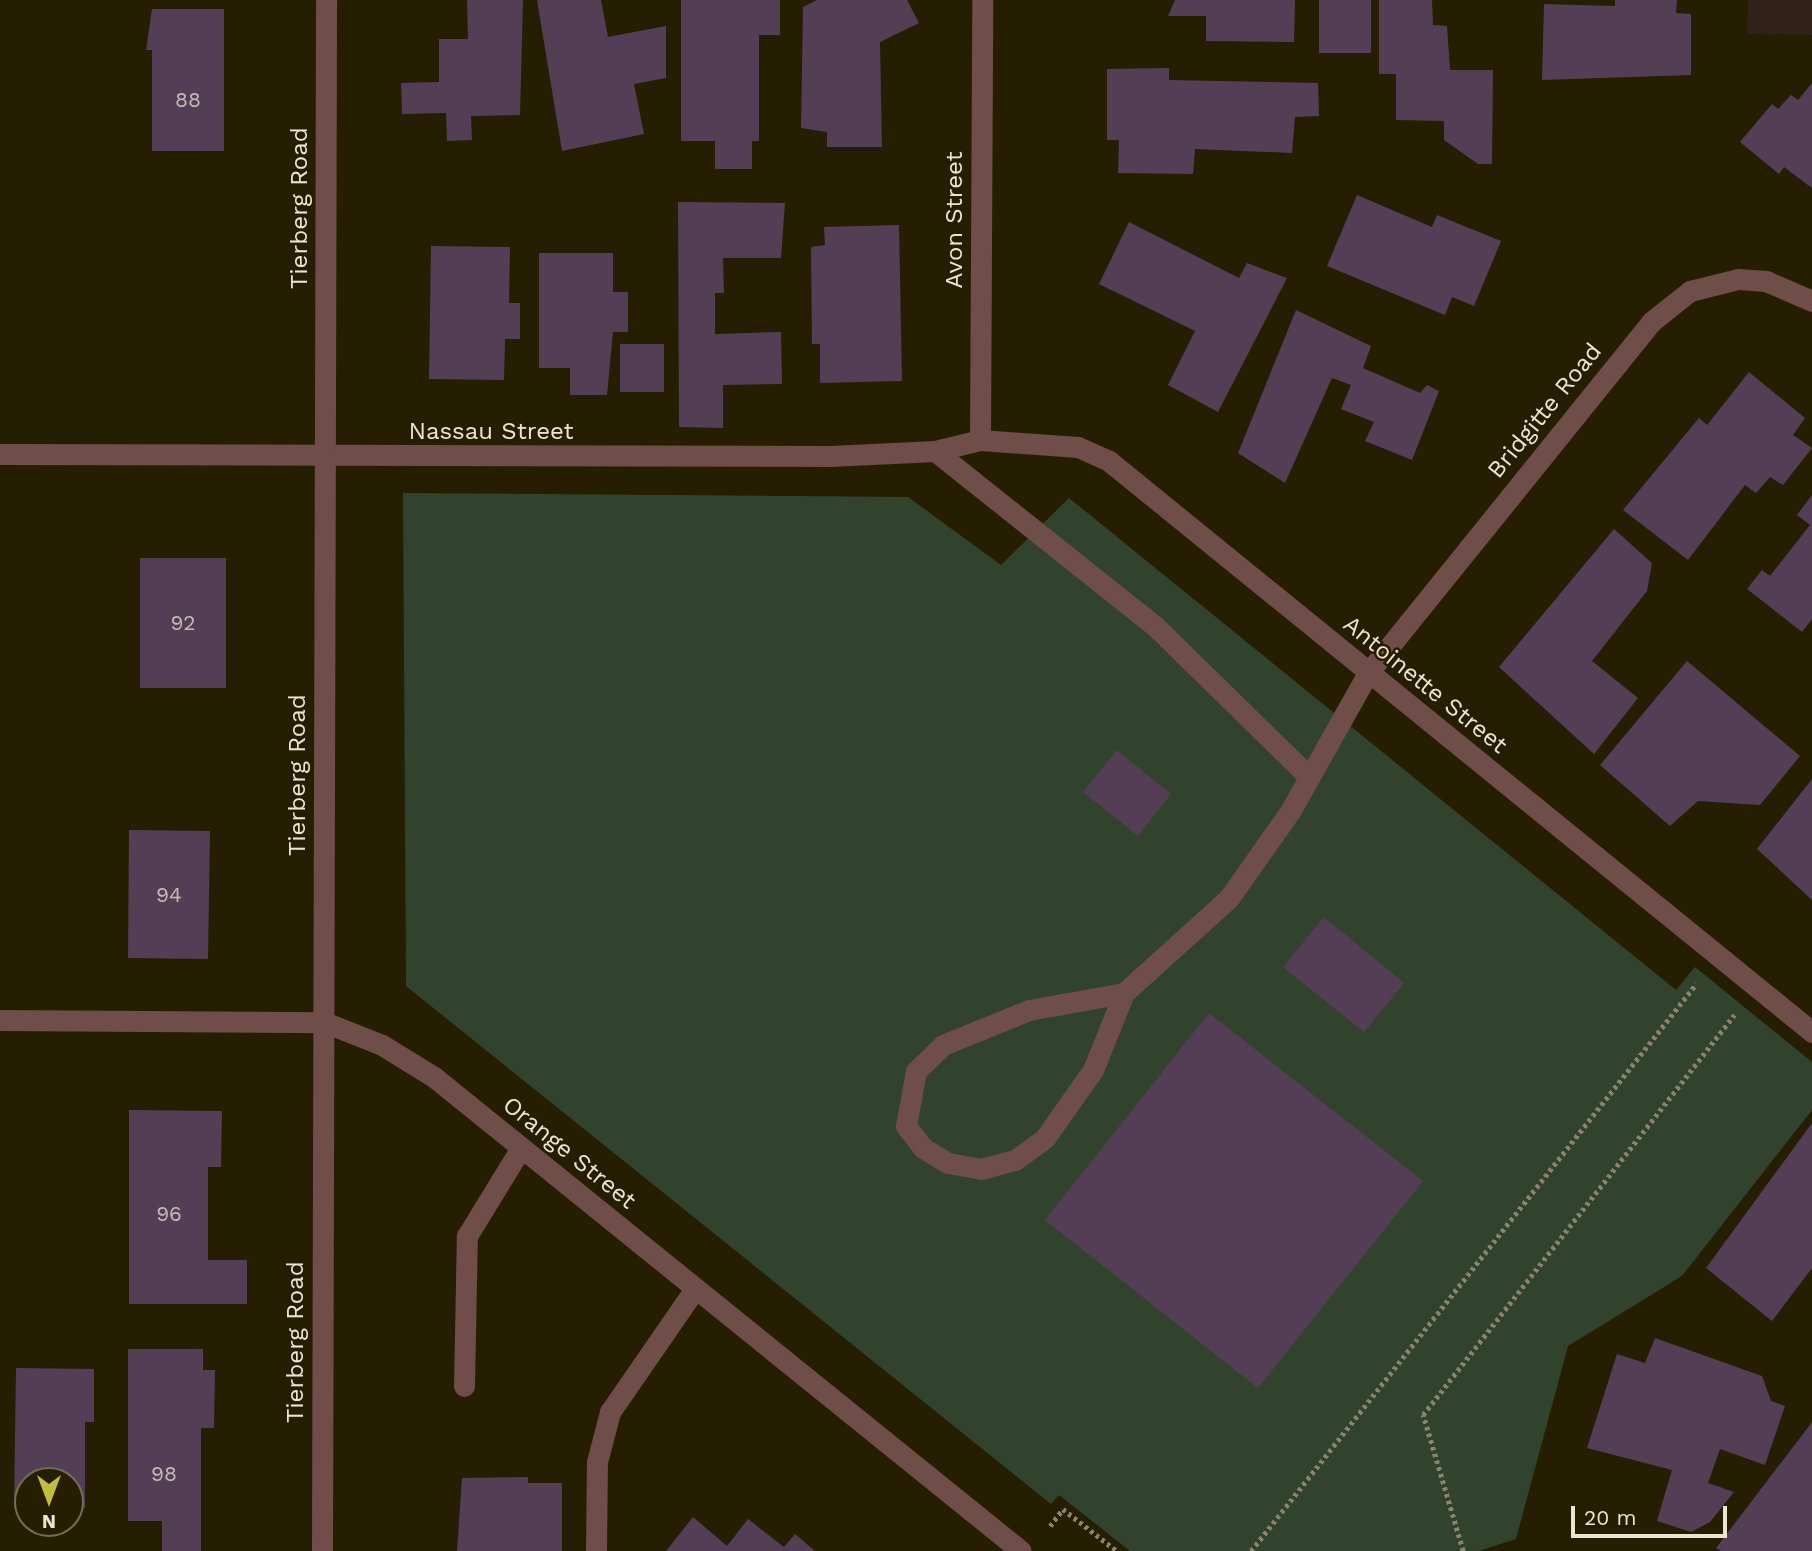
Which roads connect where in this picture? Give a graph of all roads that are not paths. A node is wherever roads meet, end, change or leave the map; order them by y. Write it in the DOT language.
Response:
graph roads {
  1 [pos="326,0"];
  2 [pos="982,0"];
  3 [pos="1812,301"];
  4 [pos="980,440"];
  5 [pos="935,451"];
  6 [pos="0,454"];
  7 [pos="326,459"];
  8 [pos="1368,673"];
  9 [pos="1309,777"];
  10 [pos="1124,993"];
  11 [pos="0,1020"];
  12 [pos="324,1022"];
  13 [pos="1812,1032"];
  14 [pos="521,1149"];
  15 [pos="695,1289"];
  16 [pos="464,1386"];
  17 [pos="322,1551"];
  18 [pos="596,1551"];
  19 [pos="1021,1551"];
  1 -- 7 [label="street, Tierberg Road"];
  2 -- 4 [label="street, Avon Street"];
  3 -- 8 [label="street, Bridgitte Road"];
  4 -- 5 [label="street, Nassau Street"];
  4 -- 8 [label="street, Antoinette Street"];
  5 -- 7 [label="street, Nassau Street"];
  5 -- 9 [label="street"];
  6 -- 7 [label="street, Nassau Street"];
  7 -- 12 [label="street, Tierberg Road"];
  8 -- 9 [label="street, Bridgitte Road"];
  8 -- 13 [label="street, Antoinette Street"];
  9 -- 10 [label="street, Bridgitte Road"];
  10 -- 10 [label="street"];
  11 -- 12 [label="street, Orange Street"];
  12 -- 14 [label="street, Orange Street"];
  12 -- 17 [label="street, Tierberg Road"];
  14 -- 15 [label="street, Orange Street"];
  14 -- 16 [label="street"];
  15 -- 18 [label="street"];
  15 -- 19 [label="street, Orange Street"];
}
